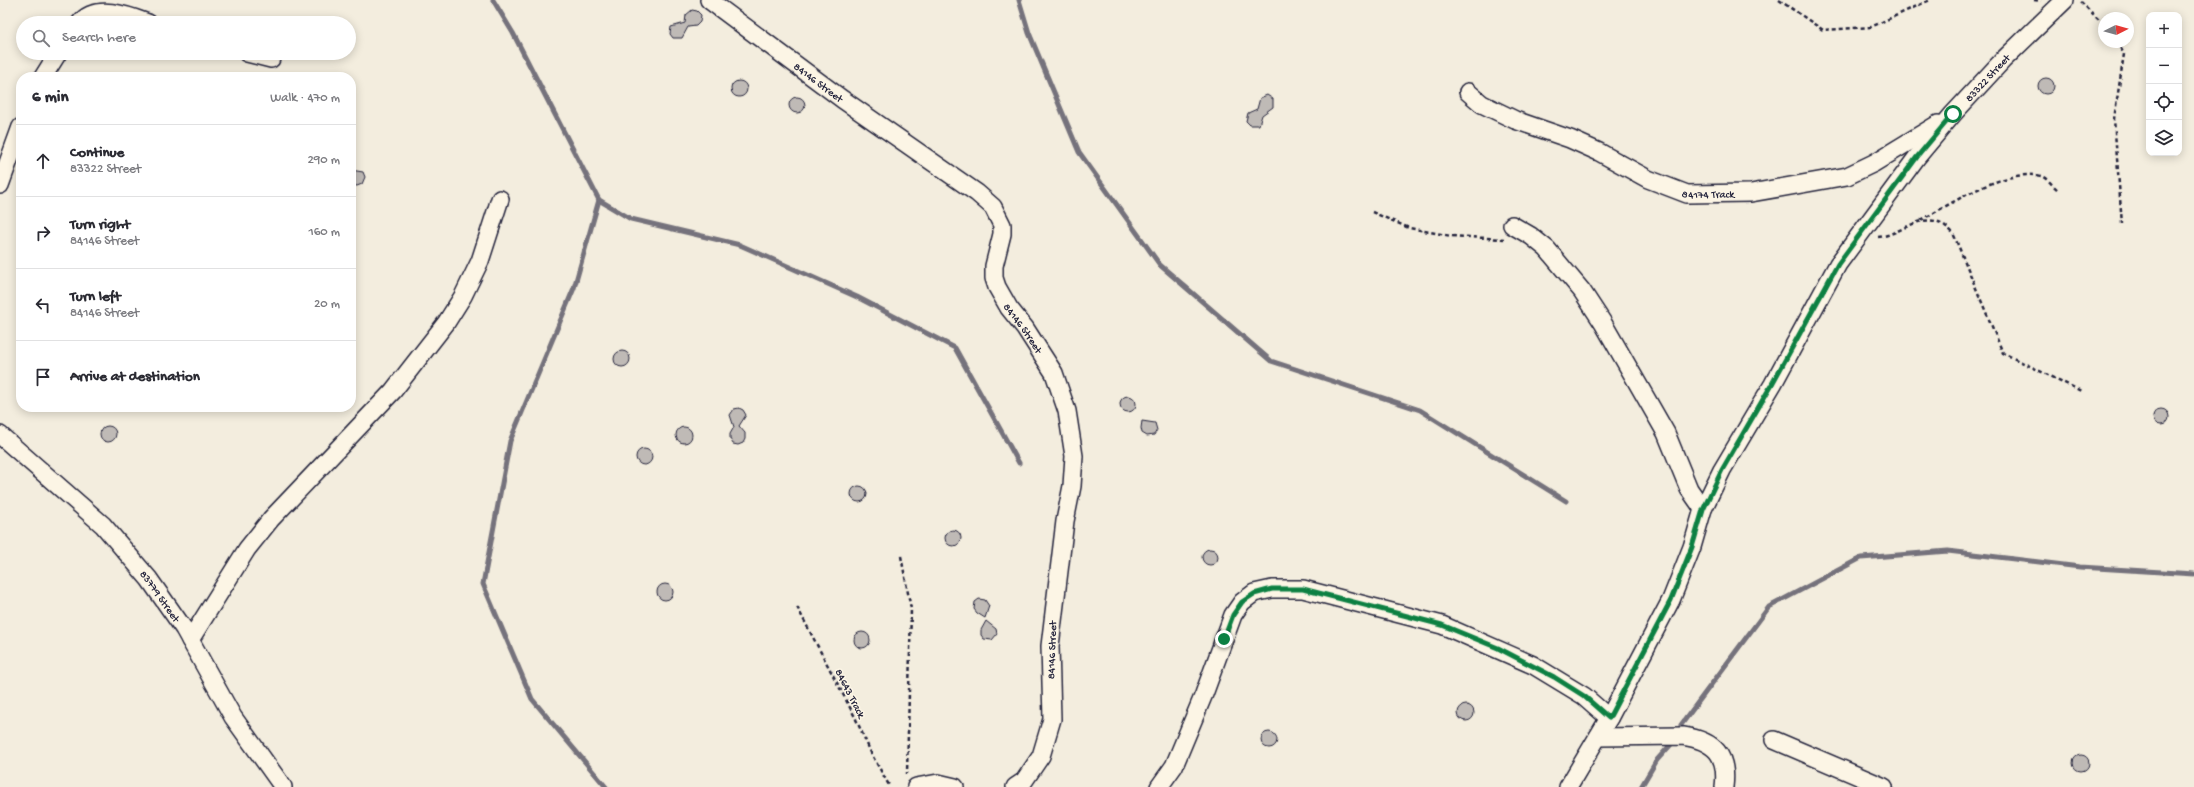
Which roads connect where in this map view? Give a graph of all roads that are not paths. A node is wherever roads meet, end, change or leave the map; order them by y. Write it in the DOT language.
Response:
graph roads {
  1 [pos="709,0"];
  2 [pos="2065,0"];
  3 [pos="93,16"];
  4 [pos="127,16"];
  5 [pos="54,60"];
  6 [pos="46,72"];
  7 [pos="1468,92"];
  8 [pos="1953,114"];
  9 [pos="16,141"];
  10 [pos="0,184"];
  11 [pos="500,199"];
  12 [pos="1509,232"];
  13 [pos="0,435"];
  14 [pos="1703,510"];
  15 [pos="190,640"];
  16 [pos="1609,718"];
  17 [pos="1598,737"];
  18 [pos="1774,740"];
  19 [pos="913,784"];
  20 [pos="283,787"];
  21 [pos="955,787"];
  22 [pos="1016,787"];
  23 [pos="1159,787"];
  24 [pos="1568,787"];
  25 [pos="1724,787"];
  26 [pos="1884,787"];
  1 -- 22 [label="street, 84146 Street"];
  2 -- 8 [label="street, 83322 Street"];
  3 -- 4 [label="street"];
  5 -- 6 [label="street"];
  7 -- 8 [label="street, 84174 Track"];
  8 -- 14 [label="street, 83322 Street"];
  9 -- 10 [label="street"];
  11 -- 15 [label="street"];
  12 -- 14 [label="street"];
  13 -- 15 [label="street, 83779 Street"];
  14 -- 16 [label="street, 83322 Street"];
  15 -- 20 [label="street, 83779 Street"];
  16 -- 17 [label="street, 83322 Street"];
  16 -- 23 [label="street"];
  17 -- 24 [label="street, 83322 Street"];
  17 -- 25 [label="street"];
  18 -- 26 [label="street"];
  19 -- 21 [label="street"];
}
